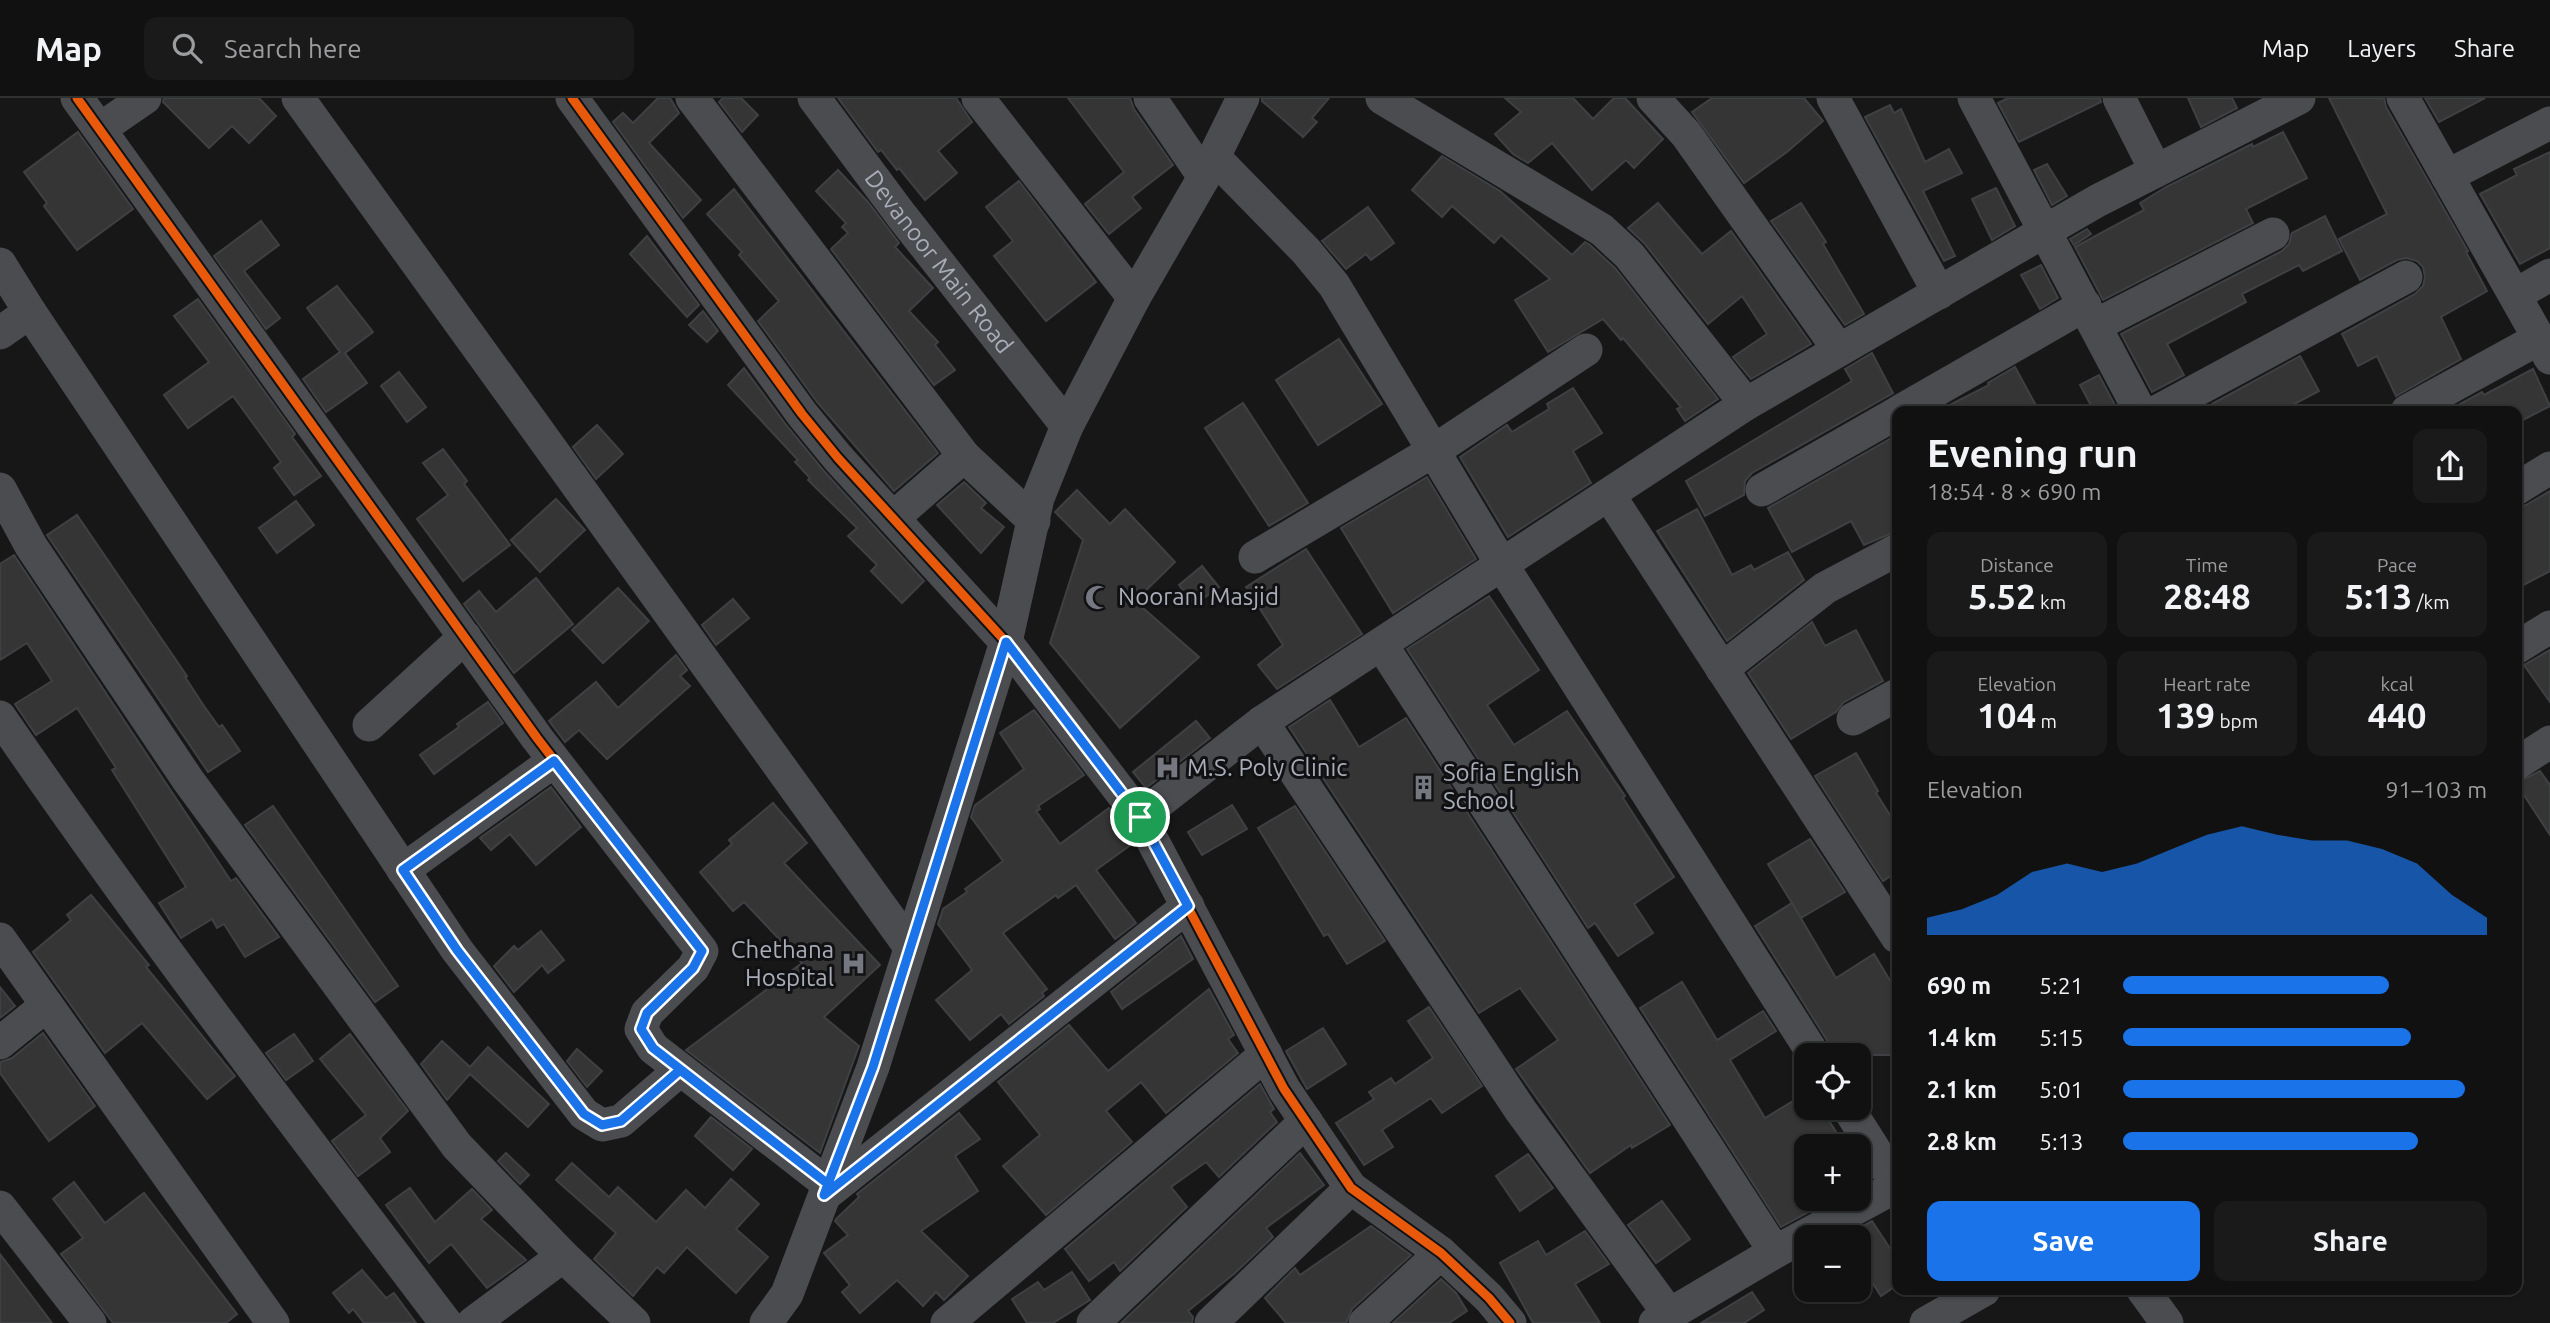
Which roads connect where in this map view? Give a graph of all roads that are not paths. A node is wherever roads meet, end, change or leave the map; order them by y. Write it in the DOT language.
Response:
graph roads {
  1 [pos="77,98"];
  2 [pos="145,98"];
  3 [pos="298,98"];
  4 [pos="572,98"];
  5 [pos="691,98"];
  6 [pos="814,98"];
  7 [pos="978,98"];
  8 [pos="1150,98"];
  9 [pos="1243,98"];
  10 [pos="1382,98"];
  11 [pos="1653,98"];
  12 [pos="1833,98"];
  13 [pos="1974,98"];
  14 [pos="2119,98"];
  15 [pos="2299,98"];
  16 [pos="2403,98"];
  17 [pos="2262,106"];
  18 [pos="2550,123"];
  19 [pos="100,130"];
  20 [pos="1209,167"];
  21 [pos="2156,171"];
  22 [pos="2447,176"];
  23 [pos="2046,231"];
  24 [pos="2273,234"];
  25 [pos="0,264"];
  26 [pos="2550,275"];
  27 [pos="2406,277"];
  28 [pos="1939,293"];
  29 [pos="2515,295"];
  30 [pos="1134,298"];
  31 [pos="30,312"];
  32 [pos="2090,315"];
  33 [pos="0,333"];
  34 [pos="2545,348"];
  35 [pos="1586,350"];
  36 [pos="1839,350"];
  37 [pos="1746,404"];
  38 [pos="1910,406"];
  39 [pos="2137,406"];
  40 [pos="2167,406"];
  41 [pos="2418,406"];
  42 [pos="1892,415"];
  43 [pos="1067,426"];
  44 [pos="1436,450"];
  45 [pos="964,456"];
  46 [pos="2550,468"];
  47 [pos="2522,485"];
  48 [pos="0,489"];
  49 [pos="1762,490"];
  50 [pos="1609,495"];
  51 [pos="893,518"];
  52 [pos="1034,521"];
  53 [pos="1892,553"];
  54 [pos="1255,557"];
  55 [pos="1502,565"];
  56 [pos="2550,627"];
  57 [pos="466,637"];
  58 [pos="1006,642"];
  59 [pos="1381,644"];
  60 [pos="2522,644"];
  61 [pos="1722,669"];
  62 [pos="1892,698"];
  63 [pos="0,717"];
  64 [pos="1853,719"];
  65 [pos="1262,722"];
  66 [pos="369,725"];
  67 [pos="2550,742"];
  68 [pos="2522,760"];
  69 [pos="554,761"];
  70 [pos="1140,817"];
  71 [pos="403,870"];
  72 [pos="1188,906"];
  73 [pos="1892,929"];
  74 [pos="0,939"];
  75 [pos="910,947"];
  76 [pos="47,1005"];
  77 [pos="1806,1043"];
  78 [pos="0,1044"];
  79 [pos="1266,1054"];
  80 [pos="680,1070"];
  81 [pos="1856,1120"];
  82 [pos="1306,1121"];
  83 [pos="1892,1177"];
  84 [pos="1351,1188"];
  85 [pos="1892,1188"];
  86 [pos="826,1189"];
  87 [pos="0,1207"];
  88 [pos="1775,1252"];
  89 [pos="1441,1253"];
  90 [pos="564,1256"];
  91 [pos="1975,1295"];
  92 [pos="2147,1295"];
  93 [pos="1662,1319"];
  94 [pos="90,1323"];
  95 [pos="273,1323"];
  96 [pos="446,1323"];
  97 [pos="473,1323"];
  98 [pos="634,1323"];
  99 [pos="766,1323"];
  100 [pos="947,1323"];
  101 [pos="1093,1323"];
  102 [pos="1211,1323"];
  103 [pos="1365,1323"];
  104 [pos="1510,1323"];
  105 [pos="1926,1323"];
  106 [pos="2167,1323"];
  1 -- 19 [label="street"];
  2 -- 19 [label="street"];
  3 -- 75 [label="street"];
  4 -- 51 [label="street"];
  5 -- 45 [label="street"];
  6 -- 43 [label="street, Devanoor Main Road"];
  7 -- 30 [label="street"];
  8 -- 20 [label="street"];
  9 -- 20 [label="street"];
  10 -- 37 [label="street"];
  11 -- 36 [label="street"];
  12 -- 28 [label="street"];
  13 -- 23 [label="street"];
  14 -- 21 [label="street"];
  15 -- 17 [label="street"];
  16 -- 22 [label="street"];
  17 -- 21 [label="street"];
  18 -- 22 [label="street"];
  19 -- 57 [label="street"];
  20 -- 30 [label="street"];
  20 -- 44 [label="street"];
  21 -- 23 [label="street"];
  22 -- 29 [label="street"];
  23 -- 28 [label="street"];
  23 -- 32 [label="street"];
  24 -- 32 [label="street"];
  25 -- 31 [label="street"];
  26 -- 29 [label="street"];
  27 -- 40 [label="street"];
  28 -- 36 [label="street"];
  29 -- 34 [label="street"];
  30 -- 43 [label="street"];
  31 -- 33 [label="street"];
  31 -- 71 [label="street"];
  32 -- 38 [label="street"];
  32 -- 39 [label="street"];
  34 -- 41 [label="street"];
  35 -- 44 [label="street"];
  36 -- 37 [label="street"];
  37 -- 50 [label="street"];
  42 -- 49 [label="street"];
  43 -- 52 [label="street"];
  44 -- 54 [label="street"];
  44 -- 55 [label="street"];
  45 -- 51 [label="street"];
  45 -- 52 [label="street"];
  46 -- 47 [label="street"];
  48 -- 90 [label="street"];
  50 -- 55 [label="street"];
  50 -- 61 [label="street"];
  51 -- 58 [label="street"];
  52 -- 58 [label="street"];
  53 -- 61 [label="street"];
  55 -- 59 [label="street"];
  55 -- 77 [label="street"];
  56 -- 60 [label="street"];
  57 -- 66 [label="street"];
  57 -- 69 [label="street"];
  58 -- 70 [label="street"];
  58 -- 75 [label="street"];
  59 -- 65 [label="street"];
  59 -- 88 [label="street"];
  61 -- 73 [label="street"];
  62 -- 64 [label="street"];
  63 -- 96 [label="street"];
  65 -- 70 [label="street"];
  65 -- 93 [label="street"];
  67 -- 68 [label="street"];
  69 -- 71 [label="street"];
  69 -- 80 [label="street"];
  70 -- 72 [label="street"];
  71 -- 80 [label="street"];
  72 -- 79 [label="street"];
  72 -- 86 [label="street"];
  74 -- 76 [label="street"];
  75 -- 86 [label="street"];
  76 -- 78 [label="street"];
  76 -- 95 [label="street"];
  79 -- 82 [label="street"];
  79 -- 100 [label="street"];
  80 -- 86 [label="street"];
  81 -- 83 [label="street"];
  82 -- 84 [label="street"];
  82 -- 101 [label="street"];
  84 -- 89 [label="street"];
  84 -- 102 [label="street"];
  85 -- 88 [label="street"];
  86 -- 99 [label="street"];
  87 -- 94 [label="street"];
  88 -- 93 [label="street"];
  89 -- 103 [label="street"];
  89 -- 104 [label="street"];
  90 -- 97 [label="street"];
  90 -- 98 [label="street"];
  91 -- 105 [label="street"];
  92 -- 106 [label="street"];
}
